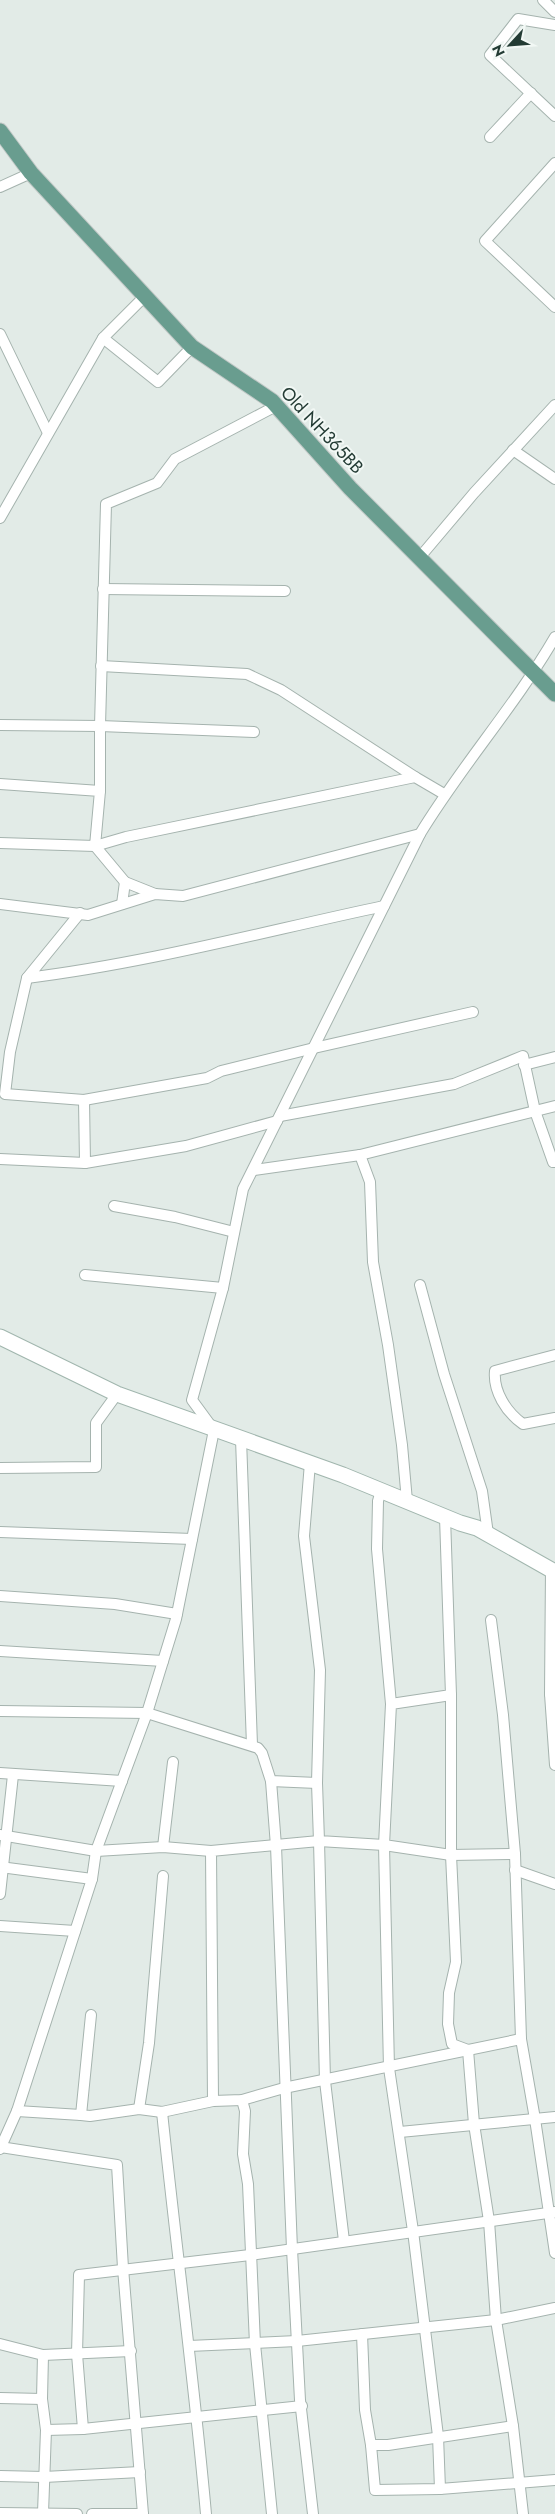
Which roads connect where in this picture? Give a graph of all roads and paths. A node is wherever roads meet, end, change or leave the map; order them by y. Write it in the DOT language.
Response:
graph roads {
  1 [pos="544,0"];
  2 [pos="555,12"];
  3 [pos="555,25"];
  4 [pos="531,93"];
  5 [pos="555,116"];
  6 [pos="0,131"];
  7 [pos="490,137"];
  8 [pos="555,163"];
  9 [pos="31,172"];
  10 [pos="0,187"];
  11 [pos="145,296"];
  12 [pos="555,307"];
  13 [pos="0,334"];
  14 [pos="103,338"];
  15 [pos="192,347"];
  16 [pos="555,405"];
  17 [pos="276,406"];
  18 [pos="48,433"];
  19 [pos="513,450"];
  20 [pos="555,479"];
  21 [pos="0,518"];
  22 [pos="420,557"];
  23 [pos="103,589"];
  24 [pos="286,591"];
  25 [pos="555,637"];
  26 [pos="101,666"];
  27 [pos="534,672"];
  28 [pos="555,694"];
  29 [pos="0,725"];
  30 [pos="100,726"];
  31 [pos="254,732"];
  32 [pos="415,777"];
  33 [pos="0,784"];
  34 [pos="100,791"];
  35 [pos="444,794"];
  36 [pos="420,834"];
  37 [pos="0,843"];
  38 [pos="95,846"];
  39 [pos="125,882"];
  40 [pos="155,894"];
  41 [pos="0,904"];
  42 [pos="122,904"];
  43 [pos="384,906"];
  44 [pos="80,914"];
  45 [pos="28,978"];
  46 [pos="473,1012"];
  47 [pos="314,1048"];
  48 [pos="5,1050"];
  49 [pos="555,1057"];
  50 [pos="524,1066"];
  51 [pos="3,1094"];
  52 [pos="84,1100"];
  53 [pos="555,1106"];
  54 [pos="535,1111"];
  55 [pos="279,1118"];
  56 [pos="360,1155"];
  57 [pos="0,1158"];
  58 [pos="555,1162"];
  59 [pos="85,1163"];
  60 [pos="254,1170"];
  61 [pos="114,1206"];
  62 [pos="234,1232"];
  63 [pos="85,1276"];
  64 [pos="420,1285"];
  65 [pos="223,1288"];
  66 [pos="0,1338"];
  67 [pos="555,1355"];
  68 [pos="117,1394"];
  69 [pos="555,1418"];
  70 [pos="214,1430"];
  71 [pos="241,1439"];
  72 [pos="310,1463"];
  73 [pos="0,1468"];
  74 [pos="381,1490"];
  75 [pos="406,1501"];
  76 [pos="446,1517"];
  77 [pos="0,1532"];
  78 [pos="488,1534"];
  79 [pos="192,1539"];
  80 [pos="553,1571"];
  81 [pos="0,1596"];
  82 [pos="177,1614"];
  83 [pos="491,1620"];
  84 [pos="0,1651"];
  85 [pos="163,1661"];
  86 [pos="552,1694"];
  87 [pos="451,1695"];
  88 [pos="391,1704"];
  89 [pos="0,1711"];
  90 [pos="147,1713"];
  91 [pos="252,1745"];
  92 [pos="173,1762"];
  93 [pos="555,1765"];
  94 [pos="0,1773"];
  95 [pos="13,1775"];
  96 [pos="122,1781"];
  97 [pos="271,1781"];
  98 [pos="317,1783"];
  99 [pos="3,1835"];
  100 [pos="319,1841"];
  101 [pos="384,1845"];
  102 [pos="276,1846"];
  103 [pos="163,1847"];
  104 [pos="96,1851"];
  105 [pos="211,1851"];
  106 [pos="515,1854"];
  107 [pos="451,1855"];
  108 [pos="2,1868"];
  109 [pos="515,1870"];
  110 [pos="163,1876"];
  111 [pos="92,1879"];
  112 [pos="555,1884"];
  113 [pos="0,1894"];
  114 [pos="0,1926"];
  115 [pos="75,1931"];
  116 [pos="91,2015"];
  117 [pos="521,2039"];
  118 [pos="468,2050"];
  119 [pos="388,2068"];
  120 [pos="325,2081"];
  121 [pos="284,2088"];
  122 [pos="242,2100"];
  123 [pos="213,2101"];
  124 [pos="139,2109"];
  125 [pos="17,2111"];
  126 [pos="162,2112"];
  127 [pos="81,2115"];
  128 [pos="555,2117"];
  129 [pos="536,2119"];
  130 [pos="474,2124"];
  131 [pos="400,2132"];
  132 [pos="0,2148"];
  133 [pos="552,2212"];
  134 [pos="489,2221"];
  135 [pos="413,2231"];
  136 [pos="344,2241"];
  137 [pos="292,2249"];
  138 [pos="555,2253"];
  139 [pos="250,2255"];
  140 [pos="178,2262"];
  141 [pos="123,2268"];
  142 [pos="555,2308"];
  143 [pos="496,2320"];
  144 [pos="424,2327"];
  145 [pos="362,2334"];
  146 [pos="297,2341"];
  147 [pos="0,2344"];
  148 [pos="255,2344"];
  149 [pos="189,2346"];
  150 [pos="131,2351"];
  151 [pos="77,2354"];
  152 [pos="43,2355"];
  153 [pos="0,2398"];
  154 [pos="42,2399"];
  155 [pos="302,2406"];
  156 [pos="262,2411"];
  157 [pos="198,2417"];
  158 [pos="136,2423"];
  159 [pos="513,2426"];
  160 [pos="83,2429"];
  161 [pos="46,2430"];
  162 [pos="438,2436"];
  163 [pos="371,2445"];
  164 [pos="140,2472"];
  165 [pos="0,2476"];
  166 [pos="44,2477"];
  167 [pos="555,2480"];
  168 [pos="520,2483"];
  169 [pos="440,2489"];
  170 [pos="0,2513"];
  171 [pos="43,2513"];
  172 [pos="77,2514"];
  173 [pos="92,2514"];
  174 [pos="143,2514"];
  175 [pos="206,2514"];
  176 [pos="272,2514"];
  177 [pos="313,2514"];
  178 [pos="523,2514"];
  1 -- 2 [label="street"];
  3 -- 4 [label="street"];
  4 -- 5 [label="street"];
  4 -- 7 [label="street"];
  6 -- 9 [label="main road, Old NH365BB"];
  8 -- 12 [label="street"];
  9 -- 10 [label="street"];
  9 -- 11 [label="main road, Old NH365BB"];
  11 -- 14 [label="street"];
  11 -- 15 [label="main road, Old NH365BB"];
  13 -- 18 [label="street"];
  14 -- 15 [label="street"];
  14 -- 18 [label="street"];
  15 -- 17 [label="main road, Old NH365BB"];
  16 -- 19 [label="street"];
  17 -- 22 [label="main road, Old NH365BB"];
  17 -- 23 [label="street"];
  18 -- 21 [label="street"];
  19 -- 20 [label="street"];
  19 -- 22 [label="street"];
  22 -- 27 [label="main road, Old NH365BB"];
  23 -- 24 [label="street"];
  23 -- 26 [label="street"];
  25 -- 27 [label="street"];
  26 -- 30 [label="street"];
  26 -- 32 [label="street"];
  27 -- 28 [label="main road, Old NH365BB"];
  27 -- 35 [label="street"];
  29 -- 30 [label="street"];
  30 -- 31 [label="street"];
  30 -- 34 [label="street"];
  32 -- 35 [label="street"];
  32 -- 38 [label="street"];
  33 -- 34 [label="street"];
  34 -- 38 [label="street"];
  35 -- 36 [label="street"];
  36 -- 40 [label="street"];
  36 -- 43 [label="street"];
  37 -- 38 [label="street"];
  38 -- 39 [label="street"];
  39 -- 40 [label="street"];
  39 -- 42 [label="street"];
  40 -- 42 [label="street"];
  41 -- 44 [label="street"];
  42 -- 44 [label="street"];
  43 -- 45 [label="street"];
  43 -- 47 [label="street"];
  44 -- 45 [label="street"];
  45 -- 48 [label="street"];
  46 -- 47 [label="street"];
  47 -- 52 [label="street"];
  47 -- 55 [label="street"];
  48 -- 51 [label="street"];
  49 -- 50 [label="street"];
  50 -- 54 [label="street"];
  50 -- 55 [label="street"];
  51 -- 52 [label="street"];
  52 -- 59 [label="street"];
  53 -- 54 [label="street"];
  54 -- 56 [label="street"];
  54 -- 58 [label="street"];
  55 -- 59 [label="street"];
  55 -- 60 [label="street"];
  56 -- 60 [label="street"];
  56 -- 75 [label="street"];
  57 -- 59 [label="street"];
  60 -- 62 [label="street"];
  61 -- 62 [label="street"];
  62 -- 65 [label="street"];
  63 -- 65 [label="street"];
  64 -- 78 [label="street"];
  65 -- 70 [label="street"];
  66 -- 68 [label="street"];
  67 -- 69 [label="street"];
  68 -- 70 [label="street"];
  68 -- 73 [label="street"];
  70 -- 71 [label="street"];
  70 -- 79 [label="street"];
  71 -- 72 [label="street"];
  71 -- 91 [label="street"];
  72 -- 74 [label="street"];
  72 -- 98 [label="street"];
  74 -- 75 [label="street"];
  74 -- 88 [label="street"];
  75 -- 76 [label="street"];
  76 -- 78 [label="street"];
  76 -- 87 [label="street"];
  77 -- 79 [label="street"];
  78 -- 80 [label="street"];
  79 -- 82 [label="street"];
  80 -- 86 [label="street"];
  81 -- 82 [label="street"];
  82 -- 85 [label="street"];
  83 -- 106 [label="street"];
  84 -- 85 [label="street"];
  85 -- 90 [label="street"];
  86 -- 93 [label="street"];
  87 -- 88 [label="street"];
  87 -- 107 [label="street"];
  88 -- 101 [label="street"];
  89 -- 90 [label="street"];
  90 -- 91 [label="street"];
  90 -- 96 [label="street"];
  91 -- 97 [label="street"];
  92 -- 103 [label="street"];
  94 -- 95 [label="street"];
  95 -- 96 [label="street"];
  95 -- 99 [label="street"];
  96 -- 104 [label="street"];
  97 -- 98 [label="street"];
  97 -- 102 [label="street"];
  98 -- 100 [label="street"];
  99 -- 104 [label="street"];
  99 -- 108 [label="street"];
  100 -- 101 [label="street"];
  100 -- 102 [label="street"];
  100 -- 120 [label="street"];
  101 -- 107 [label="street"];
  101 -- 119 [label="street"];
  102 -- 105 [label="street"];
  102 -- 121 [label="street"];
  103 -- 104 [label="street"];
  103 -- 105 [label="street"];
  104 -- 111 [label="street"];
  105 -- 123 [label="street"];
  106 -- 107 [label="street"];
  106 -- 109 [label="street"];
  107 -- 118 [label="street"];
  108 -- 111 [label="street"];
  108 -- 113 [label="street"];
  109 -- 112 [label="street"];
  109 -- 117 [label="street"];
  110 -- 124 [label="street"];
  111 -- 115 [label="street"];
  114 -- 115 [label="street"];
  115 -- 125 [label="street"];
  116 -- 127 [label="street"];
  117 -- 118 [label="street"];
  117 -- 129 [label="street"];
  118 -- 119 [label="street"];
  118 -- 130 [label="street"];
  119 -- 120 [label="street"];
  119 -- 131 [label="street"];
  120 -- 121 [label="street"];
  120 -- 136 [label="street"];
  121 -- 122 [label="street"];
  121 -- 137 [label="street"];
  122 -- 123 [label="street"];
  122 -- 139 [label="street"];
  123 -- 126 [label="street"];
  124 -- 126 [label="street"];
  124 -- 127 [label="street"];
  125 -- 127 [label="street"];
  125 -- 132 [label="street"];
  126 -- 140 [label="street"];
  128 -- 129 [label="street"];
  129 -- 130 [label="street"];
  129 -- 133 [label="street"];
  130 -- 131 [label="street"];
  130 -- 134 [label="street"];
  131 -- 135 [label="street"];
  132 -- 141 [label="street"];
  133 -- 134 [label="street"];
  133 -- 138 [label="street"];
  134 -- 135 [label="street"];
  134 -- 143 [label="street"];
  135 -- 136 [label="street"];
  135 -- 144 [label="street"];
  136 -- 137 [label="street"];
  137 -- 139 [label="street"];
  137 -- 146 [label="street"];
  139 -- 140 [label="street"];
  139 -- 148 [label="street"];
  140 -- 141 [label="street"];
  140 -- 149 [label="street"];
  141 -- 150 [label="street"];
  141 -- 151 [label="street"];
  142 -- 143 [label="street"];
  143 -- 144 [label="street"];
  143 -- 159 [label="street"];
  144 -- 145 [label="street"];
  144 -- 162 [label="street"];
  145 -- 146 [label="street"];
  145 -- 163 [label="street"];
  146 -- 148 [label="street"];
  146 -- 155 [label="street"];
  147 -- 152 [label="street"];
  148 -- 149 [label="street"];
  148 -- 156 [label="street"];
  149 -- 157 [label="street"];
  150 -- 151 [label="street"];
  150 -- 158 [label="street"];
  151 -- 152 [label="street"];
  151 -- 160 [label="street"];
  152 -- 154 [label="street"];
  153 -- 154 [label="street"];
  154 -- 161 [label="street"];
  155 -- 156 [label="street"];
  155 -- 177 [label="street"];
  156 -- 157 [label="street"];
  156 -- 176 [label="street"];
  157 -- 158 [label="street"];
  157 -- 175 [label="street"];
  158 -- 160 [label="street"];
  158 -- 164 [label="street"];
  159 -- 162 [label="street"];
  159 -- 168 [label="street"];
  160 -- 161 [label="street"];
  161 -- 166 [label="street"];
  162 -- 163 [label="street"];
  162 -- 169 [label="street"];
  163 -- 169 [label="street"];
  164 -- 166 [label="street"];
  164 -- 174 [label="street"];
  165 -- 166 [label="street"];
  166 -- 171 [label="street"];
  167 -- 168 [label="street"];
  168 -- 169 [label="street"];
  168 -- 178 [label="street"];
  170 -- 171 [label="street"];
  171 -- 172 [label="street"];
  173 -- 174 [label="street"];
}
